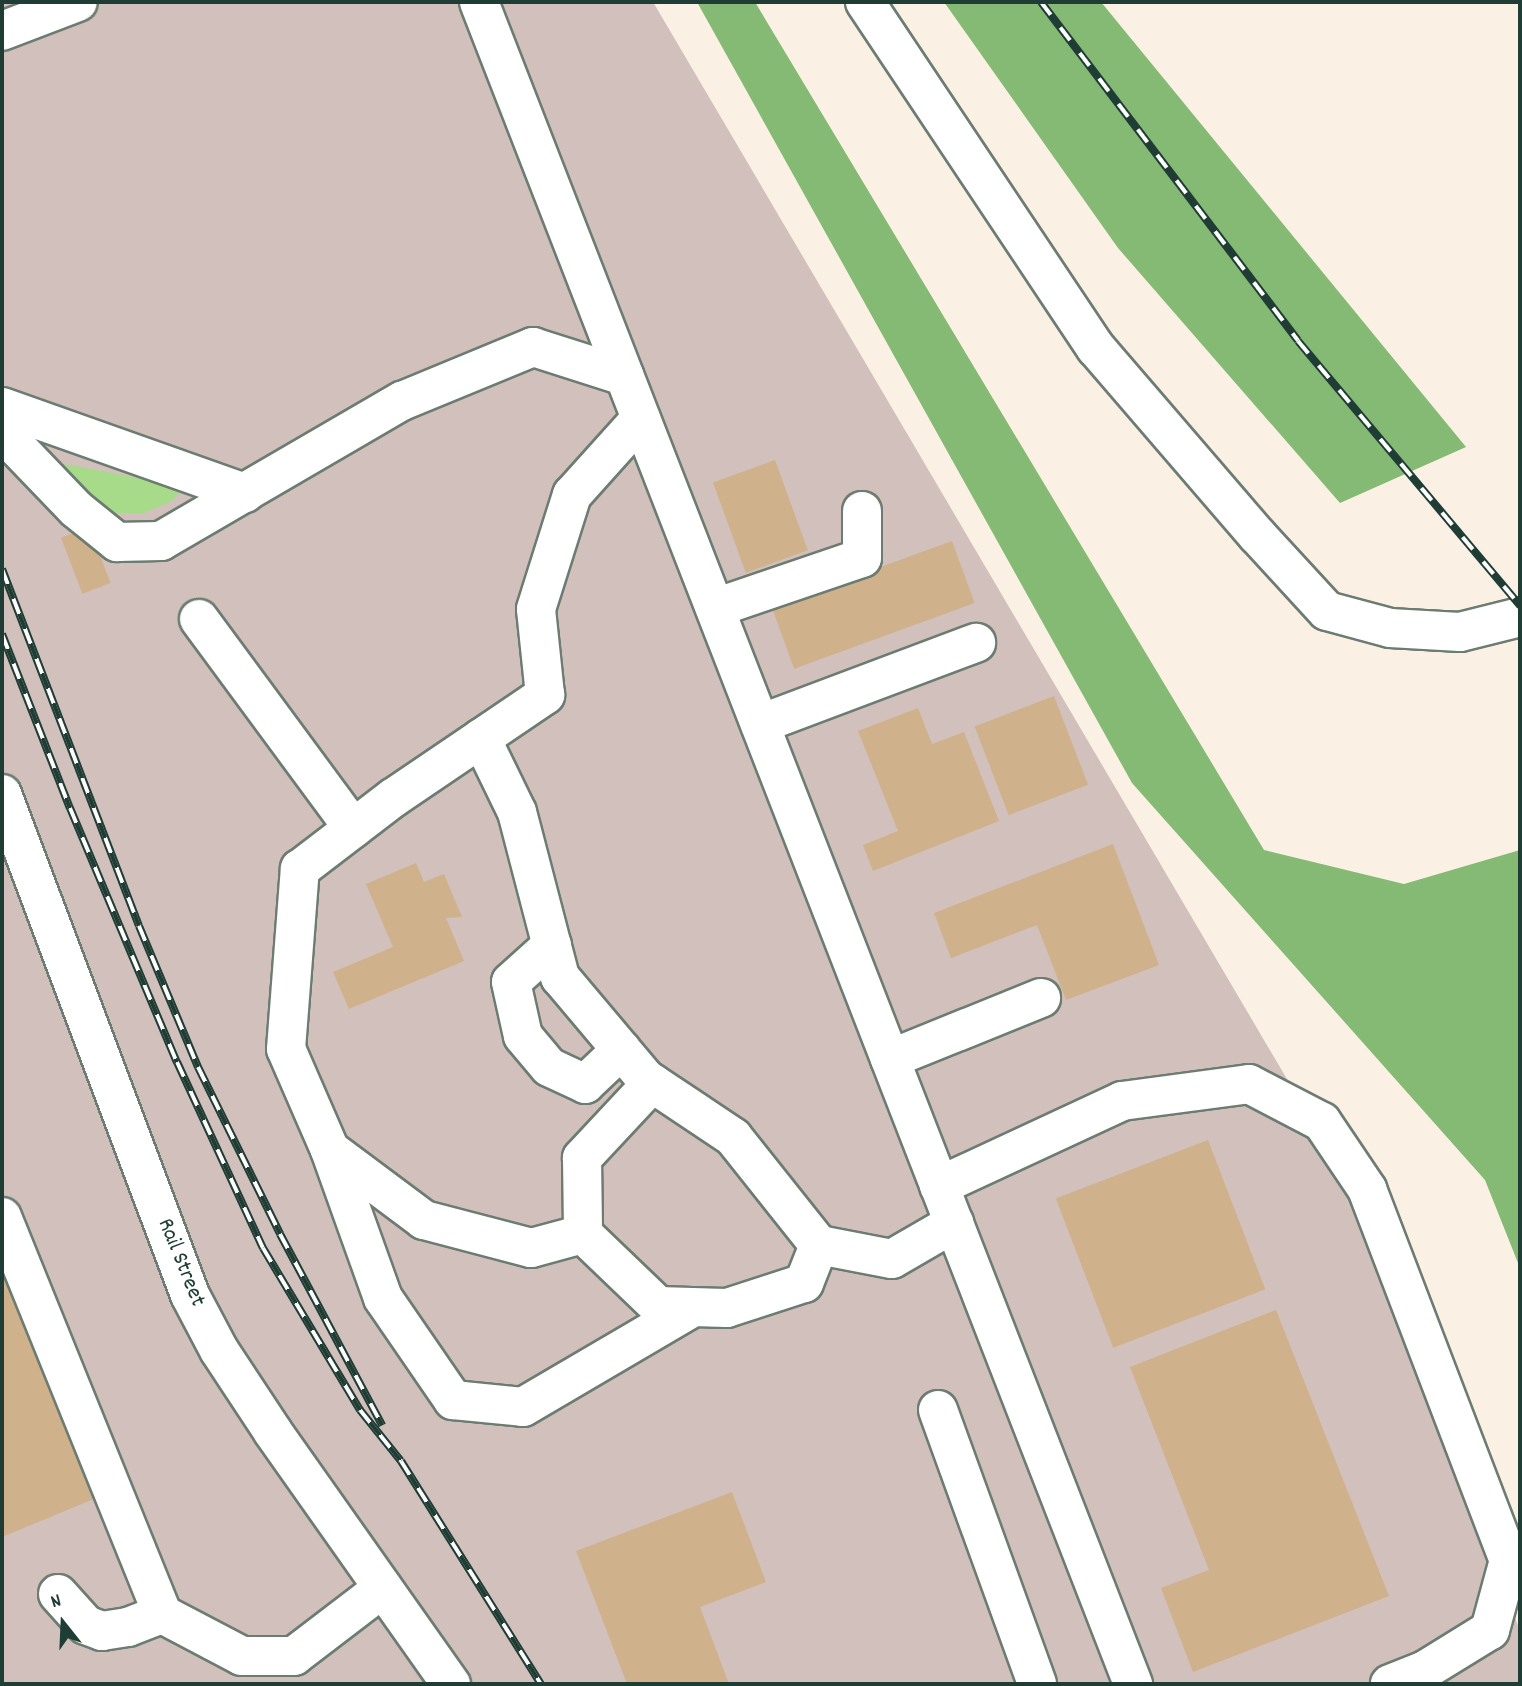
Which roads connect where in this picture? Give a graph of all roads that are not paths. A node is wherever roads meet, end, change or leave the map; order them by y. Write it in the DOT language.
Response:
graph roads {
  1 [pos="78,2"];
  2 [pos="479,2"];
  3 [pos="866,2"];
  4 [pos="2,31"];
  5 [pos="624,376"];
  6 [pos="2,407"];
  7 [pos="641,418"];
  8 [pos="2,425"];
  9 [pos="244,493"];
  10 [pos="862,511"];
  11 [pos="715,608"];
  12 [pos="1520,617"];
  13 [pos="199,619"];
  14 [pos="976,643"];
  15 [pos="760,724"];
  16 [pos="481,738"];
  17 [pos="2,794"];
  18 [pos="353,828"];
  19 [pos="552,944"];
  20 [pos="1041,998"];
  21 [pos="621,1050"];
  22 [pos="890,1059"];
  23 [pos="652,1083"];
  24 [pos="330,1150"];
  25 [pos="939,1186"];
  26 [pos="2,1217"];
  27 [pos="954,1223"];
  28 [pos="583,1234"];
  29 [pos="819,1245"];
  30 [pos="692,1307"];
  31 [pos="938,1410"];
  32 [pos="383,1588"];
  33 [pos="58,1594"];
  34 [pos="162,1614"];
  35 [pos="451,1684"];
  36 [pos="1037,1684"];
  37 [pos="1133,1684"];
  38 [pos="1390,1684"];
  1 -- 4 [label="street"];
  2 -- 5 [label="street"];
  3 -- 12 [label="street"];
  5 -- 7 [label="street"];
  5 -- 9 [label="street"];
  6 -- 9 [label="street"];
  7 -- 11 [label="street"];
  7 -- 16 [label="street"];
  8 -- 9 [label="street"];
  10 -- 11 [label="street"];
  11 -- 15 [label="street"];
  13 -- 18 [label="street"];
  14 -- 15 [label="street"];
  15 -- 22 [label="street"];
  16 -- 18 [label="street"];
  16 -- 19 [label="street"];
  17 -- 32 [label="street, Rail Street"];
  18 -- 24 [label="street"];
  19 -- 21 [label="street"];
  19 -- 21 [label="street"];
  20 -- 22 [label="street"];
  21 -- 23 [label="street"];
  22 -- 25 [label="street"];
  23 -- 28 [label="street"];
  23 -- 29 [label="street"];
  24 -- 28 [label="street"];
  24 -- 30 [label="street"];
  25 -- 27 [label="street"];
  25 -- 38 [label="street"];
  26 -- 34 [label="street"];
  27 -- 29 [label="street"];
  27 -- 37 [label="street"];
  28 -- 30 [label="street"];
  29 -- 30 [label="street"];
  31 -- 36 [label="street"];
  32 -- 34 [label="street"];
  32 -- 35 [label="street, Rail Street"];
  33 -- 34 [label="street"];
}
